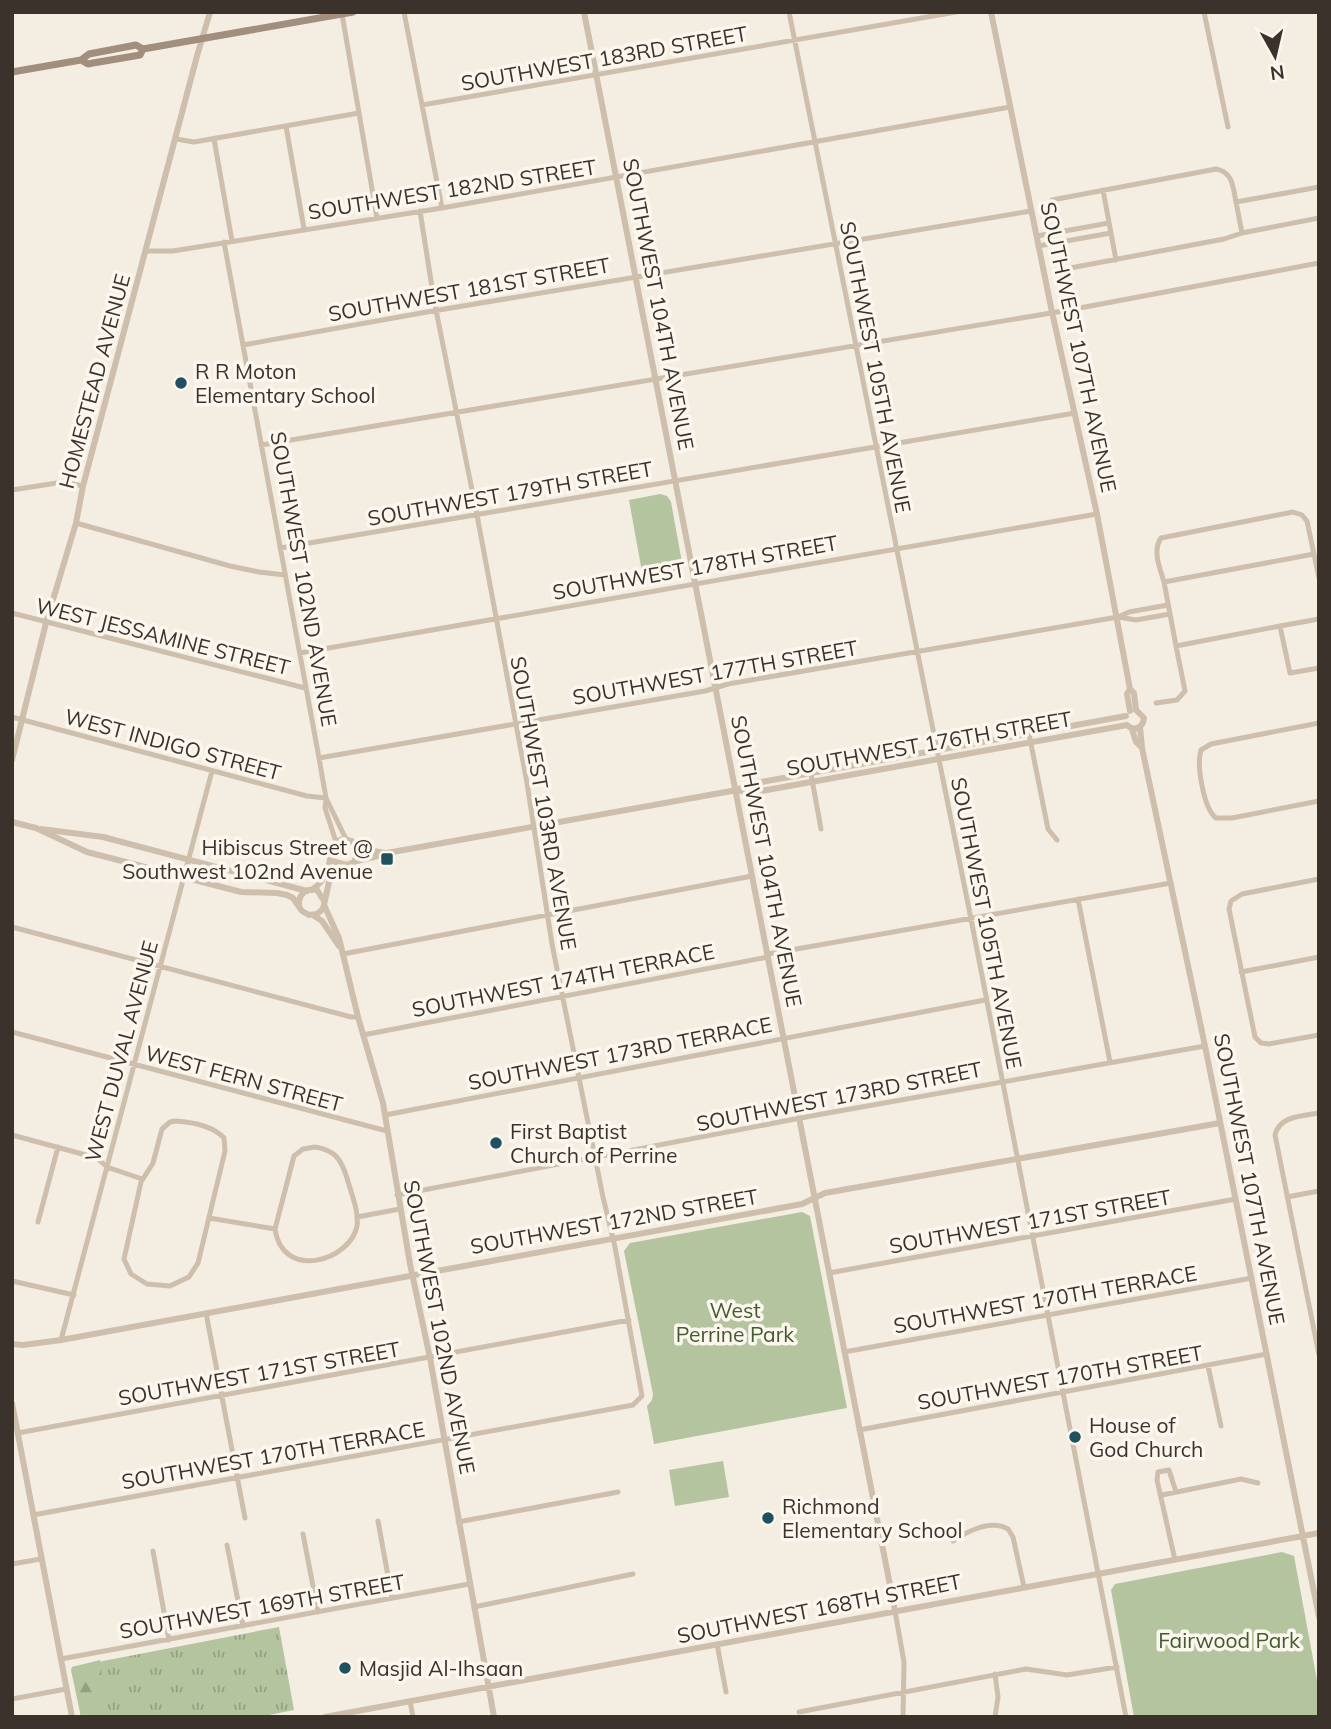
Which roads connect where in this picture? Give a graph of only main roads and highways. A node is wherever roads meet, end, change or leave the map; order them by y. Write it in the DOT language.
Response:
graph roads {
  1 [pos="353,12"];
  2 [pos="12,72"];
  1 -- 2 [label="main road"];
}
